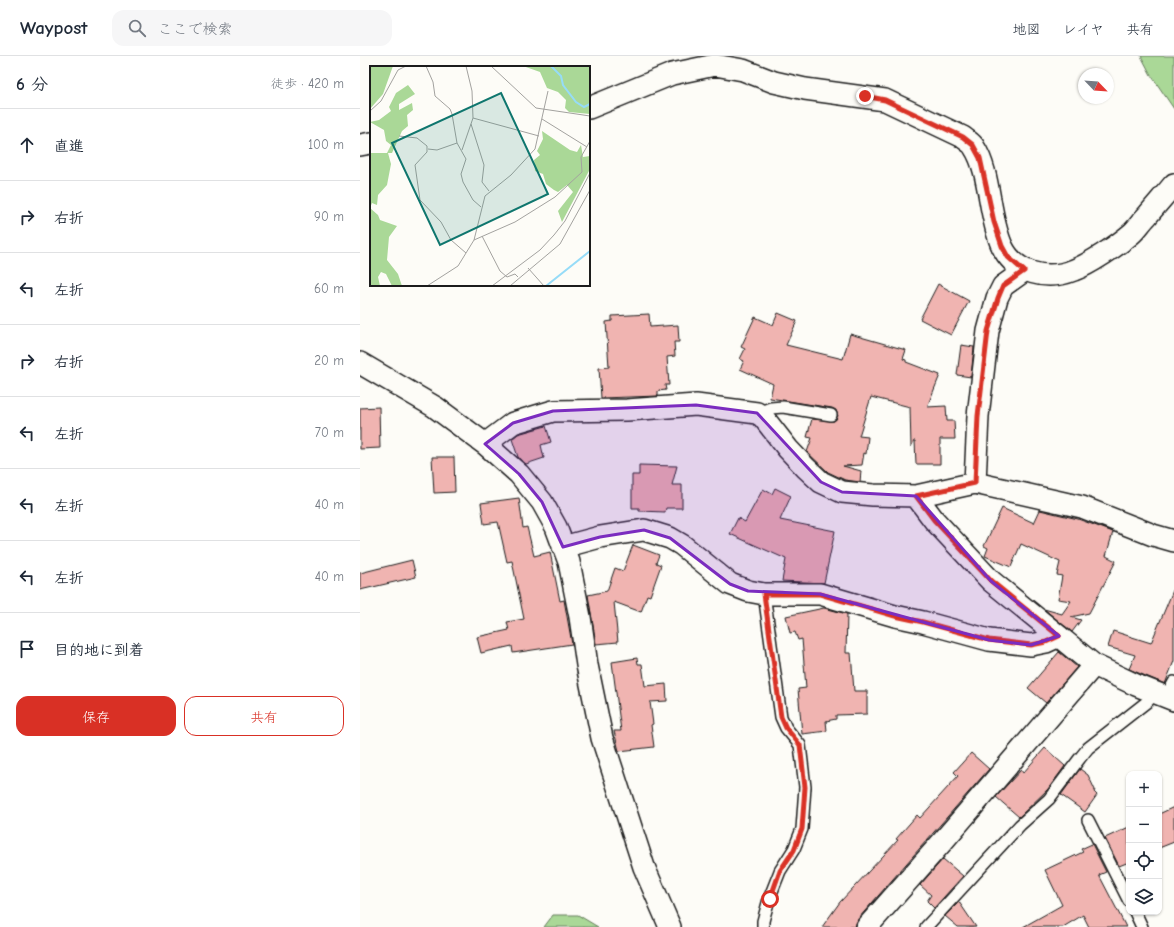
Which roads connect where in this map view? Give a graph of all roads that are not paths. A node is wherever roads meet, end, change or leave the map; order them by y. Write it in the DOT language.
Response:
graph roads {
  1 [pos="715,61"];
  2 [pos="590,108"];
  3 [pos="370,143"];
  4 [pos="360,145"];
  5 [pos="1174,184"];
  6 [pos="1024,271"];
  7 [pos="360,363"];
  8 [pos="757,413"];
  9 [pos="831,415"];
  10 [pos="485,444"];
  11 [pos="975,483"];
  12 [pos="916,496"];
  13 [pos="1174,541"];
  14 [pos="563,547"];
  15 [pos="764,594"];
  16 [pos="1059,636"];
  17 [pos="1094,665"];
  18 [pos="1167,693"];
  19 [pos="1088,820"];
  20 [pos="1126,894"];
  21 [pos="1136,915"];
  22 [pos="670,927"];
  23 [pos="763,927"];
  24 [pos="867,927"];
  25 [pos="926,927"];
  26 [pos="1142,927"];
  1 -- 2 [label="street"];
  1 -- 6 [label="street"];
  3 -- 4 [label="street"];
  5 -- 6 [label="street"];
  6 -- 11 [label="street"];
  7 -- 10 [label="street"];
  8 -- 9 [label="lane"];
  8 -- 10 [label="street"];
  8 -- 12 [label="street"];
  10 -- 14 [label="street"];
  11 -- 12 [label="street"];
  11 -- 13 [label="street"];
  12 -- 16 [label="street"];
  14 -- 15 [label="street"];
  14 -- 22 [label="street"];
  15 -- 16 [label="street"];
  15 -- 23 [label="lane"];
  16 -- 17 [label="street"];
  17 -- 18 [label="street"];
  17 -- 24 [label="street"];
  18 -- 25 [label="lane"];
  19 -- 20 [label="lane"];
  21 -- 26 [label="lane"];
}
